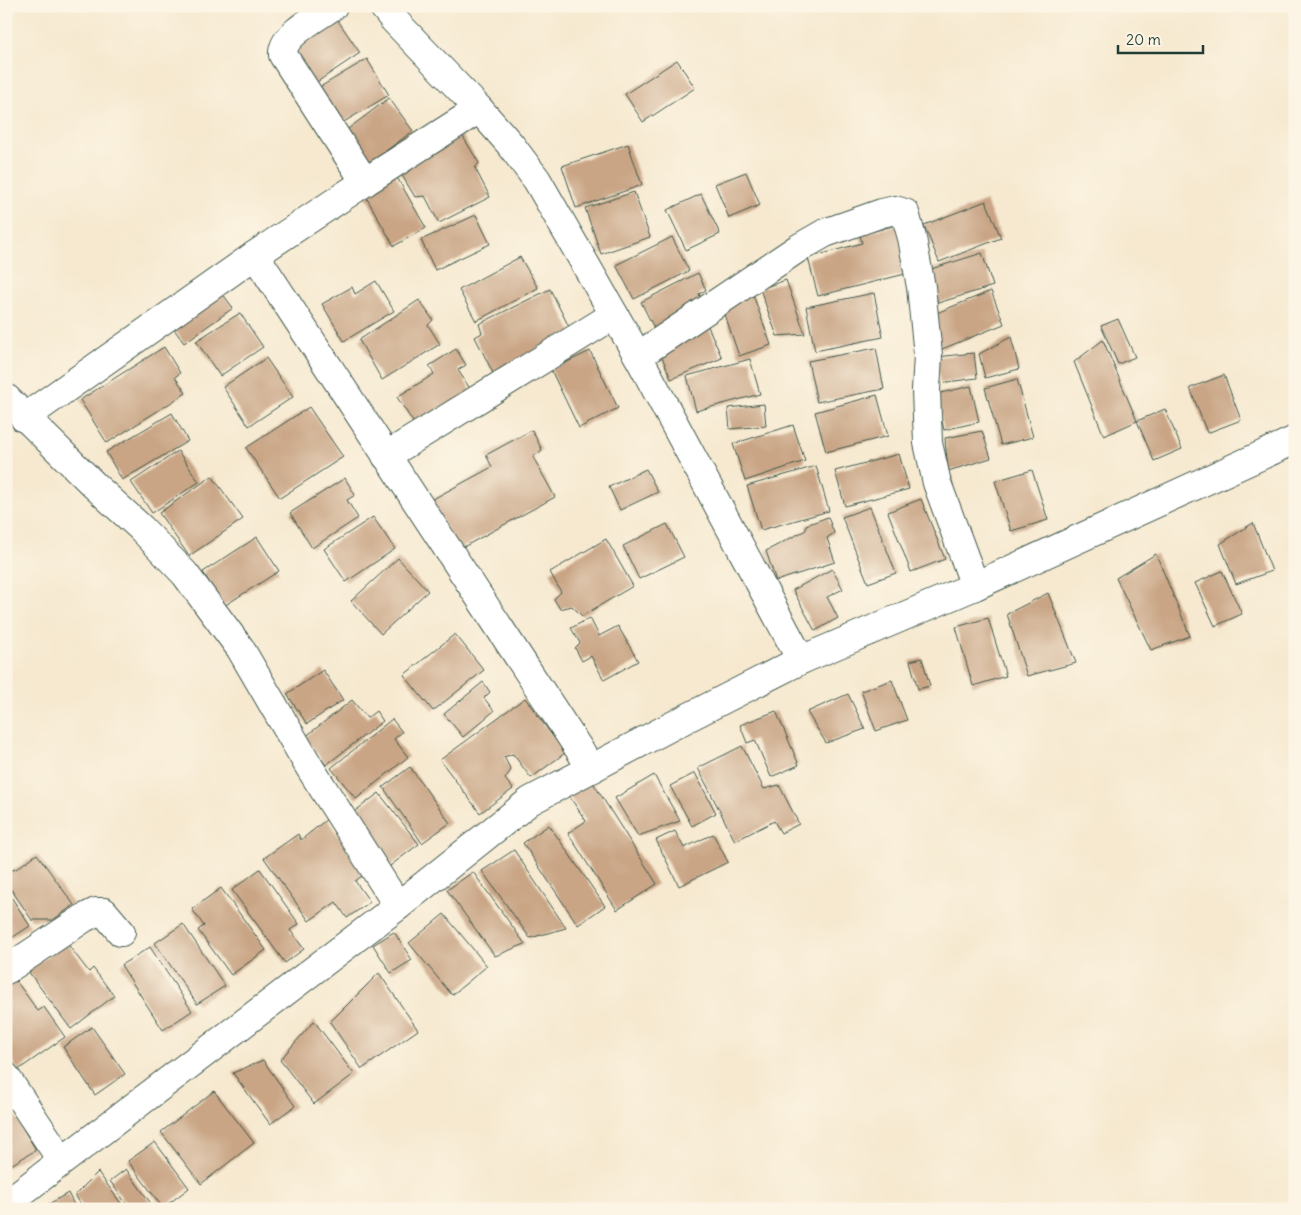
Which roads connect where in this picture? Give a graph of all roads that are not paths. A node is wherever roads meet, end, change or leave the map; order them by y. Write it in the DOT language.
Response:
graph roads {
  1 [pos="333,6"];
  2 [pos="383,6"];
  3 [pos="479,109"];
  4 [pos="365,182"];
  5 [pos="255,255"];
  6 [pos="614,315"];
  7 [pos="638,356"];
  8 [pos="15,408"];
  9 [pos="1295,440"];
  10 [pos="386,456"];
  11 [pos="975,586"];
  12 [pos="801,660"];
  13 [pos="592,769"];
  14 [pos="398,906"];
  15 [pos="121,932"];
  16 [pos="6,970"];
  17 [pos="6,1077"];
  18 [pos="62,1161"];
  19 [pos="6,1204"];
  1 -- 4 [label="street"];
  2 -- 3 [label="street"];
  3 -- 4 [label="street"];
  3 -- 6 [label="street"];
  4 -- 5 [label="street"];
  5 -- 8 [label="street"];
  5 -- 10 [label="street"];
  6 -- 7 [label="street"];
  6 -- 10 [label="street"];
  7 -- 11 [label="street"];
  7 -- 12 [label="street"];
  8 -- 14 [label="street"];
  9 -- 11 [label="street"];
  10 -- 13 [label="street"];
  11 -- 12 [label="street"];
  12 -- 13 [label="street"];
  13 -- 14 [label="street"];
  14 -- 18 [label="street"];
  15 -- 16 [label="street"];
  17 -- 18 [label="street"];
  18 -- 19 [label="street"];
}
